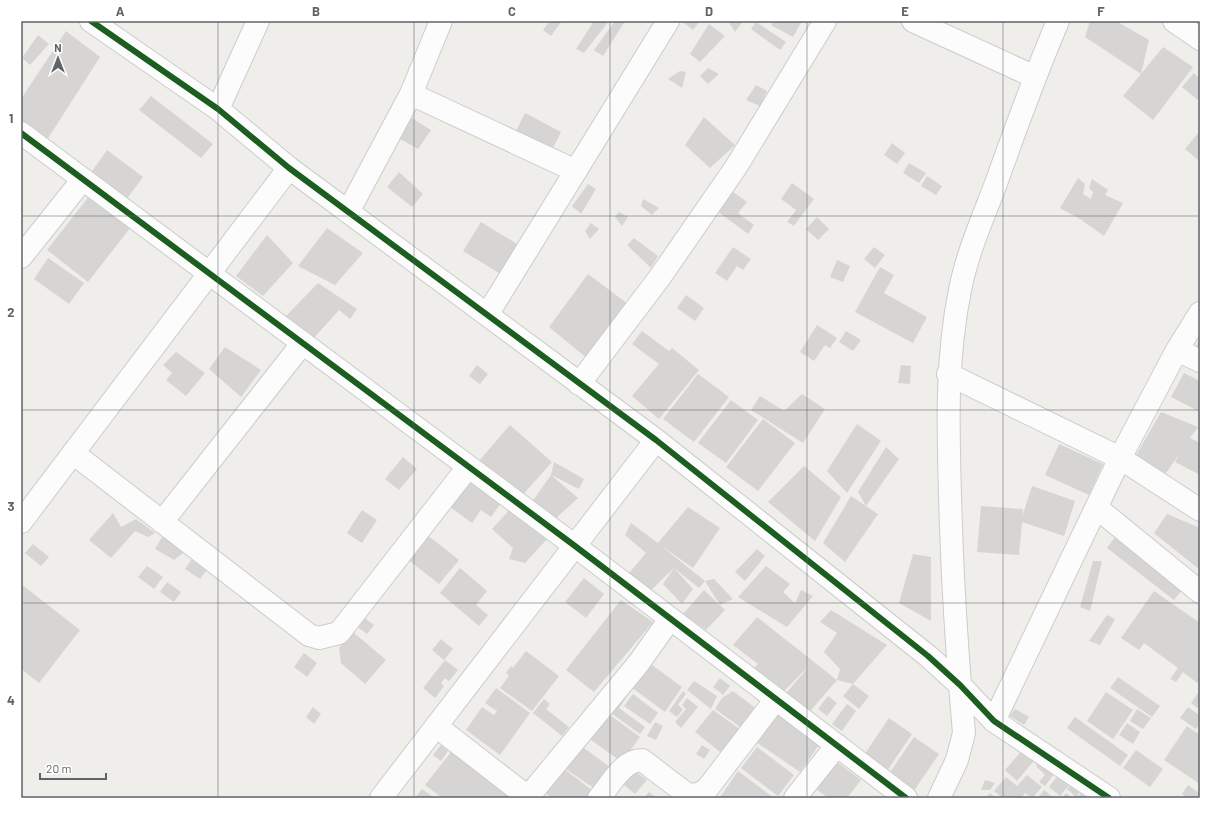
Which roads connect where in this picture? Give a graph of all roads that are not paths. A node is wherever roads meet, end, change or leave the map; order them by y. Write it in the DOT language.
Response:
graph roads {
  1 [pos="91,21"];
  2 [pos="258,21"];
  3 [pos="441,21"];
  4 [pos="668,21"];
  5 [pos="825,21"];
  6 [pos="913,21"];
  7 [pos="1058,21"];
  8 [pos="1174,21"];
  9 [pos="112,27"];
  10 [pos="1200,39"];
  11 [pos="1035,77"];
  12 [pos="410,94"];
  13 [pos="218,109"];
  14 [pos="21,133"];
  15 [pos="289,168"];
  16 [pos="576,171"];
  17 [pos="83,179"];
  18 [pos="348,212"];
  19 [pos="21,257"];
  20 [pos="208,274"];
  21 [pos="1200,313"];
  22 [pos="487,315"];
  23 [pos="302,344"];
  24 [pos="1177,350"];
  25 [pos="1200,361"];
  26 [pos="948,374"];
  27 [pos="579,384"];
  28 [pos="656,440"];
  29 [pos="73,453"];
  30 [pos="1120,458"];
  31 [pos="468,467"];
  32 [pos="1097,508"];
  33 [pos="25,509"];
  34 [pos="1200,510"];
  35 [pos="162,522"];
  36 [pos="575,546"];
  37 [pos="1200,592"];
  38 [pos="670,619"];
  39 [pos="960,685"];
  40 [pos="776,699"];
  41 [pos="994,721"];
  42 [pos="436,726"];
  43 [pos="837,745"];
  44 [pos="528,797"];
  45 [pos="381,798"];
  46 [pos="599,798"];
  47 [pos="794,798"];
  48 [pos="906,798"];
  49 [pos="939,798"];
  50 [pos="1109,798"];
  1 -- 9 [label="street"];
  2 -- 13 [label="street"];
  3 -- 12 [label="street"];
  4 -- 16 [label="street"];
  5 -- 27 [label="street"];
  6 -- 11 [label="street"];
  7 -- 11 [label="street"];
  8 -- 10 [label="street"];
  9 -- 13 [label="street"];
  11 -- 26 [label="street"];
  12 -- 16 [label="street"];
  12 -- 18 [label="street"];
  13 -- 15 [label="street"];
  14 -- 17 [label="street"];
  15 -- 18 [label="street"];
  15 -- 20 [label="street"];
  16 -- 22 [label="street"];
  17 -- 19 [label="street"];
  17 -- 20 [label="street"];
  18 -- 22 [label="street"];
  20 -- 23 [label="street"];
  20 -- 29 [label="street"];
  21 -- 24 [label="street"];
  22 -- 27 [label="street"];
  23 -- 31 [label="street"];
  23 -- 35 [label="street"];
  24 -- 25 [label="street"];
  24 -- 30 [label="street"];
  26 -- 30 [label="street"];
  26 -- 39 [label="street"];
  27 -- 28 [label="street"];
  28 -- 36 [label="street"];
  28 -- 39 [label="street"];
  29 -- 33 [label="street"];
  29 -- 35 [label="street"];
  30 -- 32 [label="street"];
  30 -- 34 [label="street"];
  31 -- 35 [label="street"];
  31 -- 36 [label="street"];
  32 -- 37 [label="street"];
  32 -- 41 [label="street"];
  36 -- 38 [label="street"];
  36 -- 42 [label="street"];
  38 -- 40 [label="street"];
  38 -- 44 [label="street"];
  39 -- 41 [label="street"];
  39 -- 49 [label="street"];
  40 -- 43 [label="street"];
  40 -- 46 [label="street"];
  41 -- 50 [label="street"];
  42 -- 44 [label="street"];
  42 -- 45 [label="street"];
  43 -- 47 [label="street"];
  43 -- 48 [label="street"];
}
